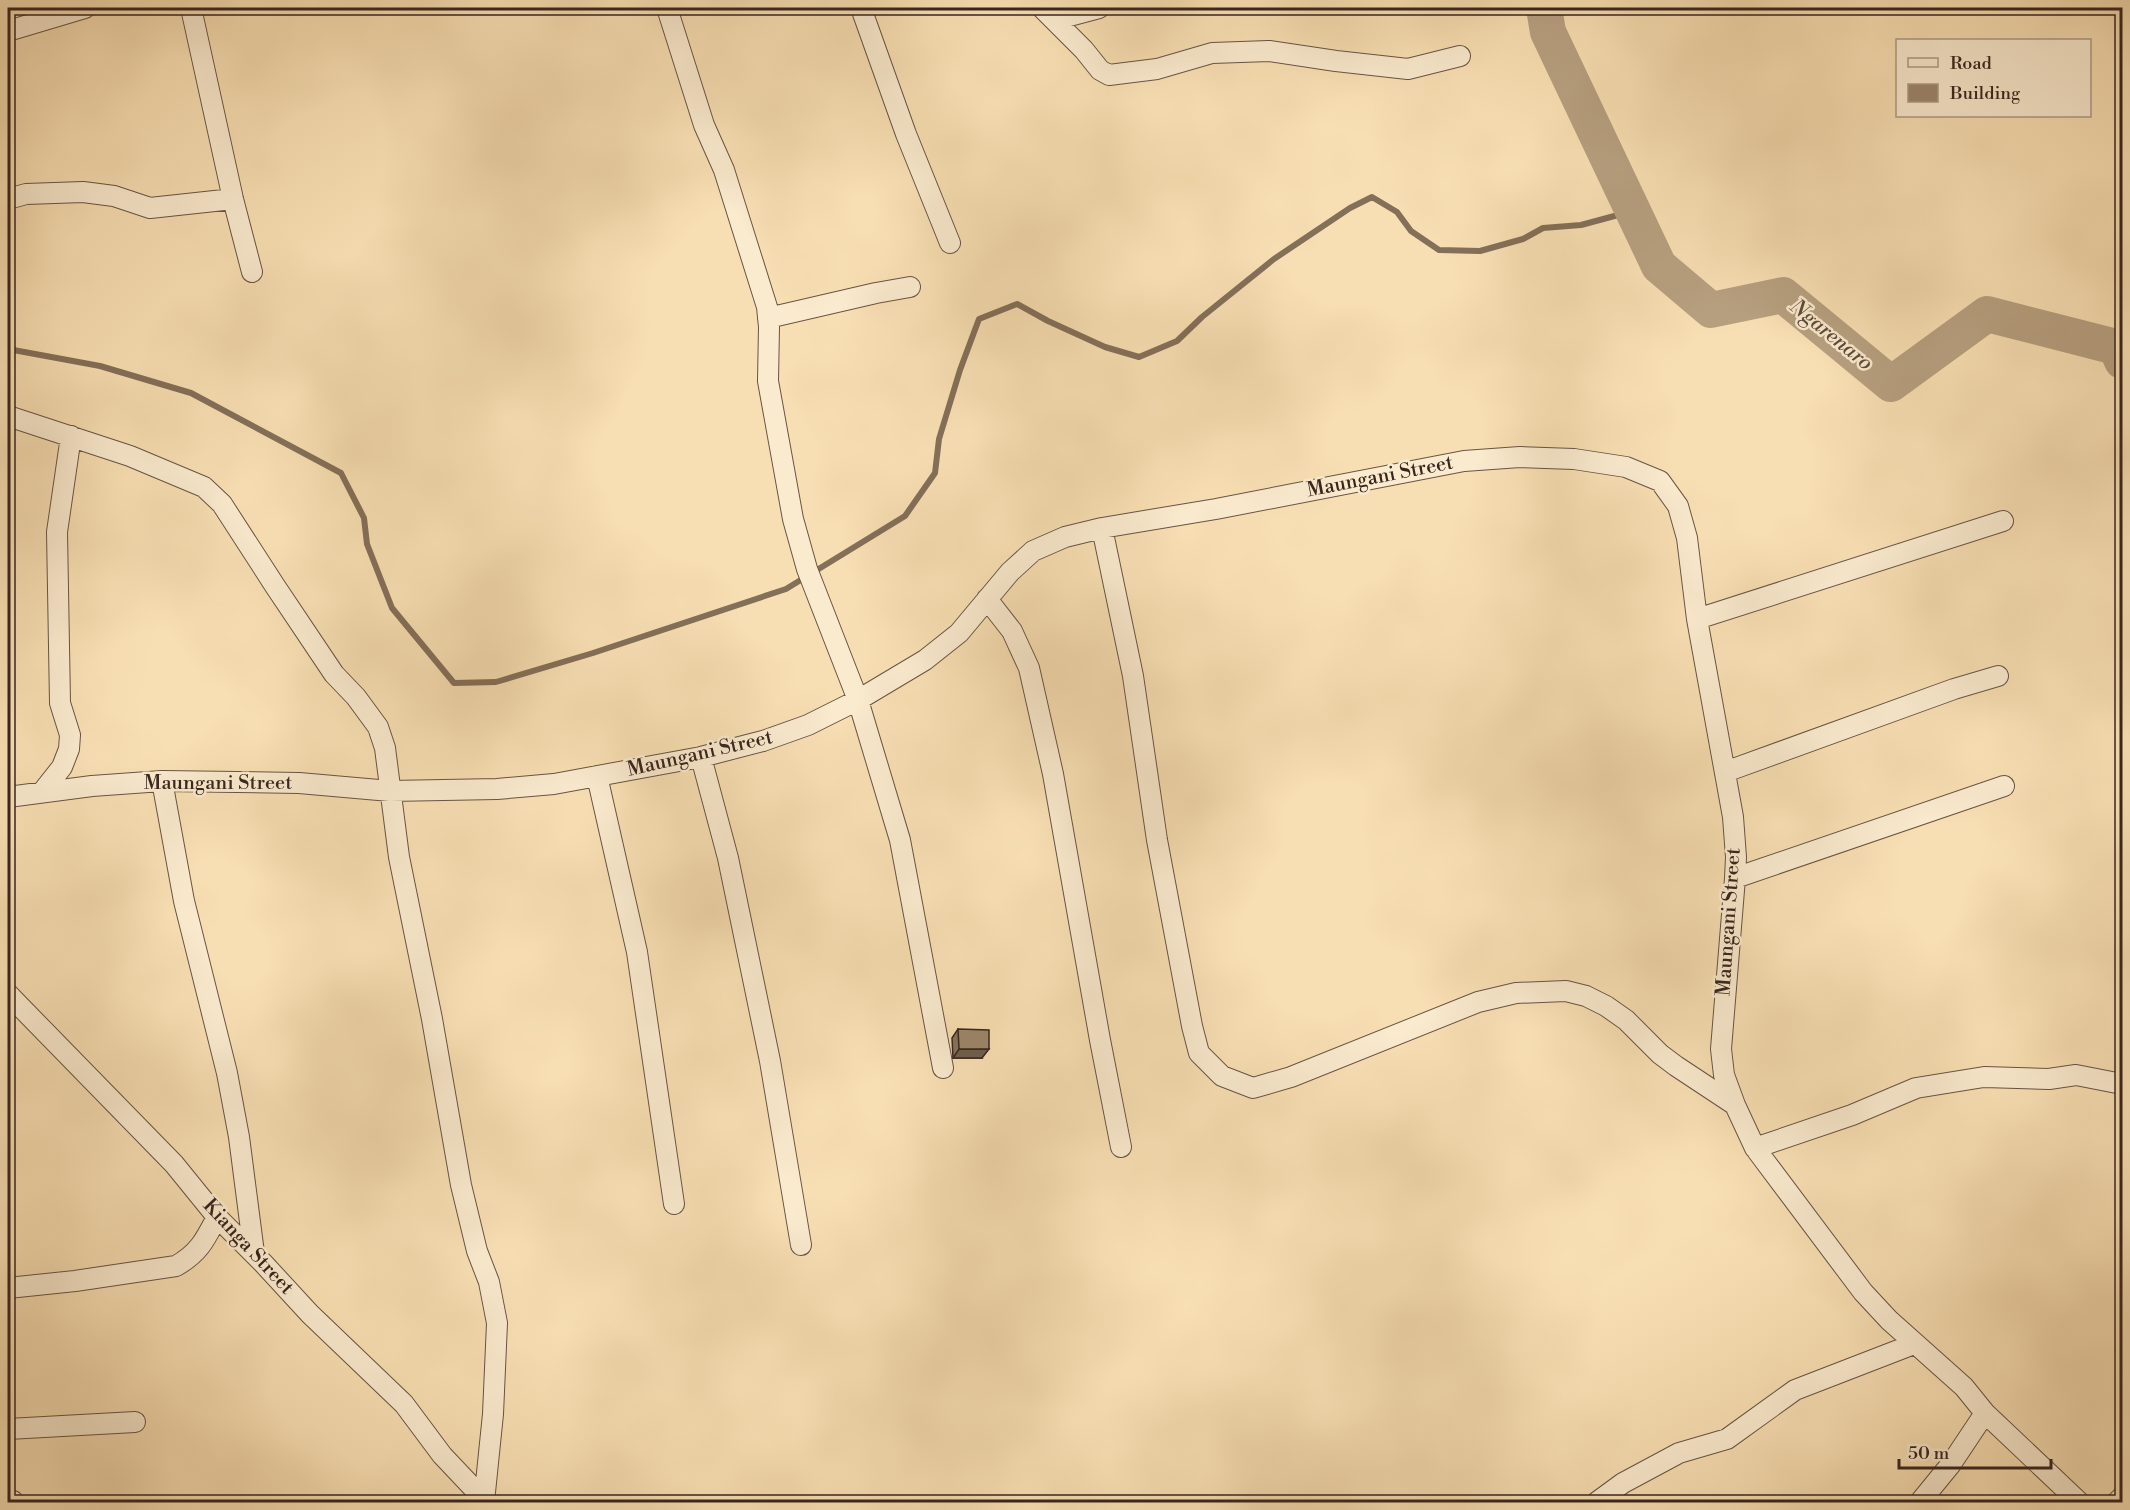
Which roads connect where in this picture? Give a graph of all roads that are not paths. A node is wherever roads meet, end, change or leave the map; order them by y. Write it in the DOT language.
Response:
graph roads {
  1 [pos="85,8"];
  2 [pos="191,8"];
  3 [pos="667,8"];
  4 [pos="861,8"];
  5 [pos="1099,8"];
  6 [pos="1048,14"];
  7 [pos="8,31"];
  8 [pos="1460,56"];
  9 [pos="233,199"];
  10 [pos="8,200"];
  11 [pos="950,243"];
  12 [pos="252,272"];
  13 [pos="910,287"];
  14 [pos="768,318"];
  15 [pos="8,416"];
  16 [pos="71,436"];
  17 [pos="2003,521"];
  18 [pos="1102,528"];
  19 [pos="987,599"];
  20 [pos="1697,619"];
  21 [pos="1998,676"];
  22 [pos="858,700"];
  23 [pos="701,757"];
  24 [pos="1725,772"];
  25 [pos="597,776"];
  26 [pos="162,781"];
  27 [pos="2004,786"];
  28 [pos="43,791"];
  29 [pos="390,791"];
  30 [pos="8,797"];
  31 [pos="1735,878"];
  32 [pos="8,994"];
  33 [pos="943,1068"];
  34 [pos="2122,1084"];
  35 [pos="1735,1105"];
  36 [pos="1121,1147"];
  37 [pos="1755,1148"];
  38 [pos="674,1204"];
  39 [pos="217,1217"];
  40 [pos="801,1245"];
  41 [pos="254,1253"];
  42 [pos="8,1288"];
  43 [pos="1914,1344"];
  44 [pos="1985,1413"];
  45 [pos="135,1422"];
  46 [pos="8,1429"];
  47 [pos="2122,1497"];
  48 [pos="484,1502"];
  49 [pos="1597,1503"];
  50 [pos="1920,1503"];
  51 [pos="2079,1503"];
  52 [pos="2117,1503"];
  1 -- 7 [label="street"];
  2 -- 9 [label="street"];
  3 -- 14 [label="street"];
  4 -- 11 [label="street"];
  5 -- 6 [label="street"];
  6 -- 8 [label="street"];
  9 -- 10 [label="street"];
  9 -- 12 [label="street"];
  13 -- 14 [label="street"];
  14 -- 22 [label="street"];
  15 -- 16 [label="street"];
  16 -- 28 [label="street"];
  16 -- 29 [label="street"];
  17 -- 20 [label="street"];
  18 -- 19 [label="street, Maungani Street"];
  18 -- 20 [label="street, Maungani Street"];
  18 -- 35 [label="street"];
  19 -- 22 [label="street, Maungani Street"];
  19 -- 36 [label="street"];
  20 -- 24 [label="street, Maungani Street"];
  21 -- 24 [label="street"];
  22 -- 23 [label="street, Maungani Street"];
  22 -- 33 [label="street"];
  23 -- 25 [label="street, Maungani Street"];
  23 -- 40 [label="street"];
  24 -- 31 [label="street, Maungani Street"];
  25 -- 29 [label="street, Maungani Street"];
  25 -- 38 [label="street"];
  26 -- 28 [label="street, Maungani Street"];
  26 -- 29 [label="street, Maungani Street"];
  26 -- 41 [label="street"];
  27 -- 31 [label="street"];
  28 -- 30 [label="street, Maungani Street"];
  29 -- 48 [label="street"];
  31 -- 35 [label="street, Maungani Street"];
  32 -- 39 [label="street, Kianga Street"];
  34 -- 37 [label="street"];
  35 -- 37 [label="street, Maungani Street"];
  37 -- 43 [label="street, Maungani Street"];
  39 -- 41 [label="street, Kianga Street"];
  39 -- 42 [label="street"];
  41 -- 48 [label="street, Kianga Street"];
  43 -- 44 [label="street, Maungani Street"];
  43 -- 49 [label="street"];
  44 -- 50 [label="street"];
  44 -- 51 [label="street, Maungani Street"];
  45 -- 46 [label="street"];
  47 -- 52 [label="street"];
}
